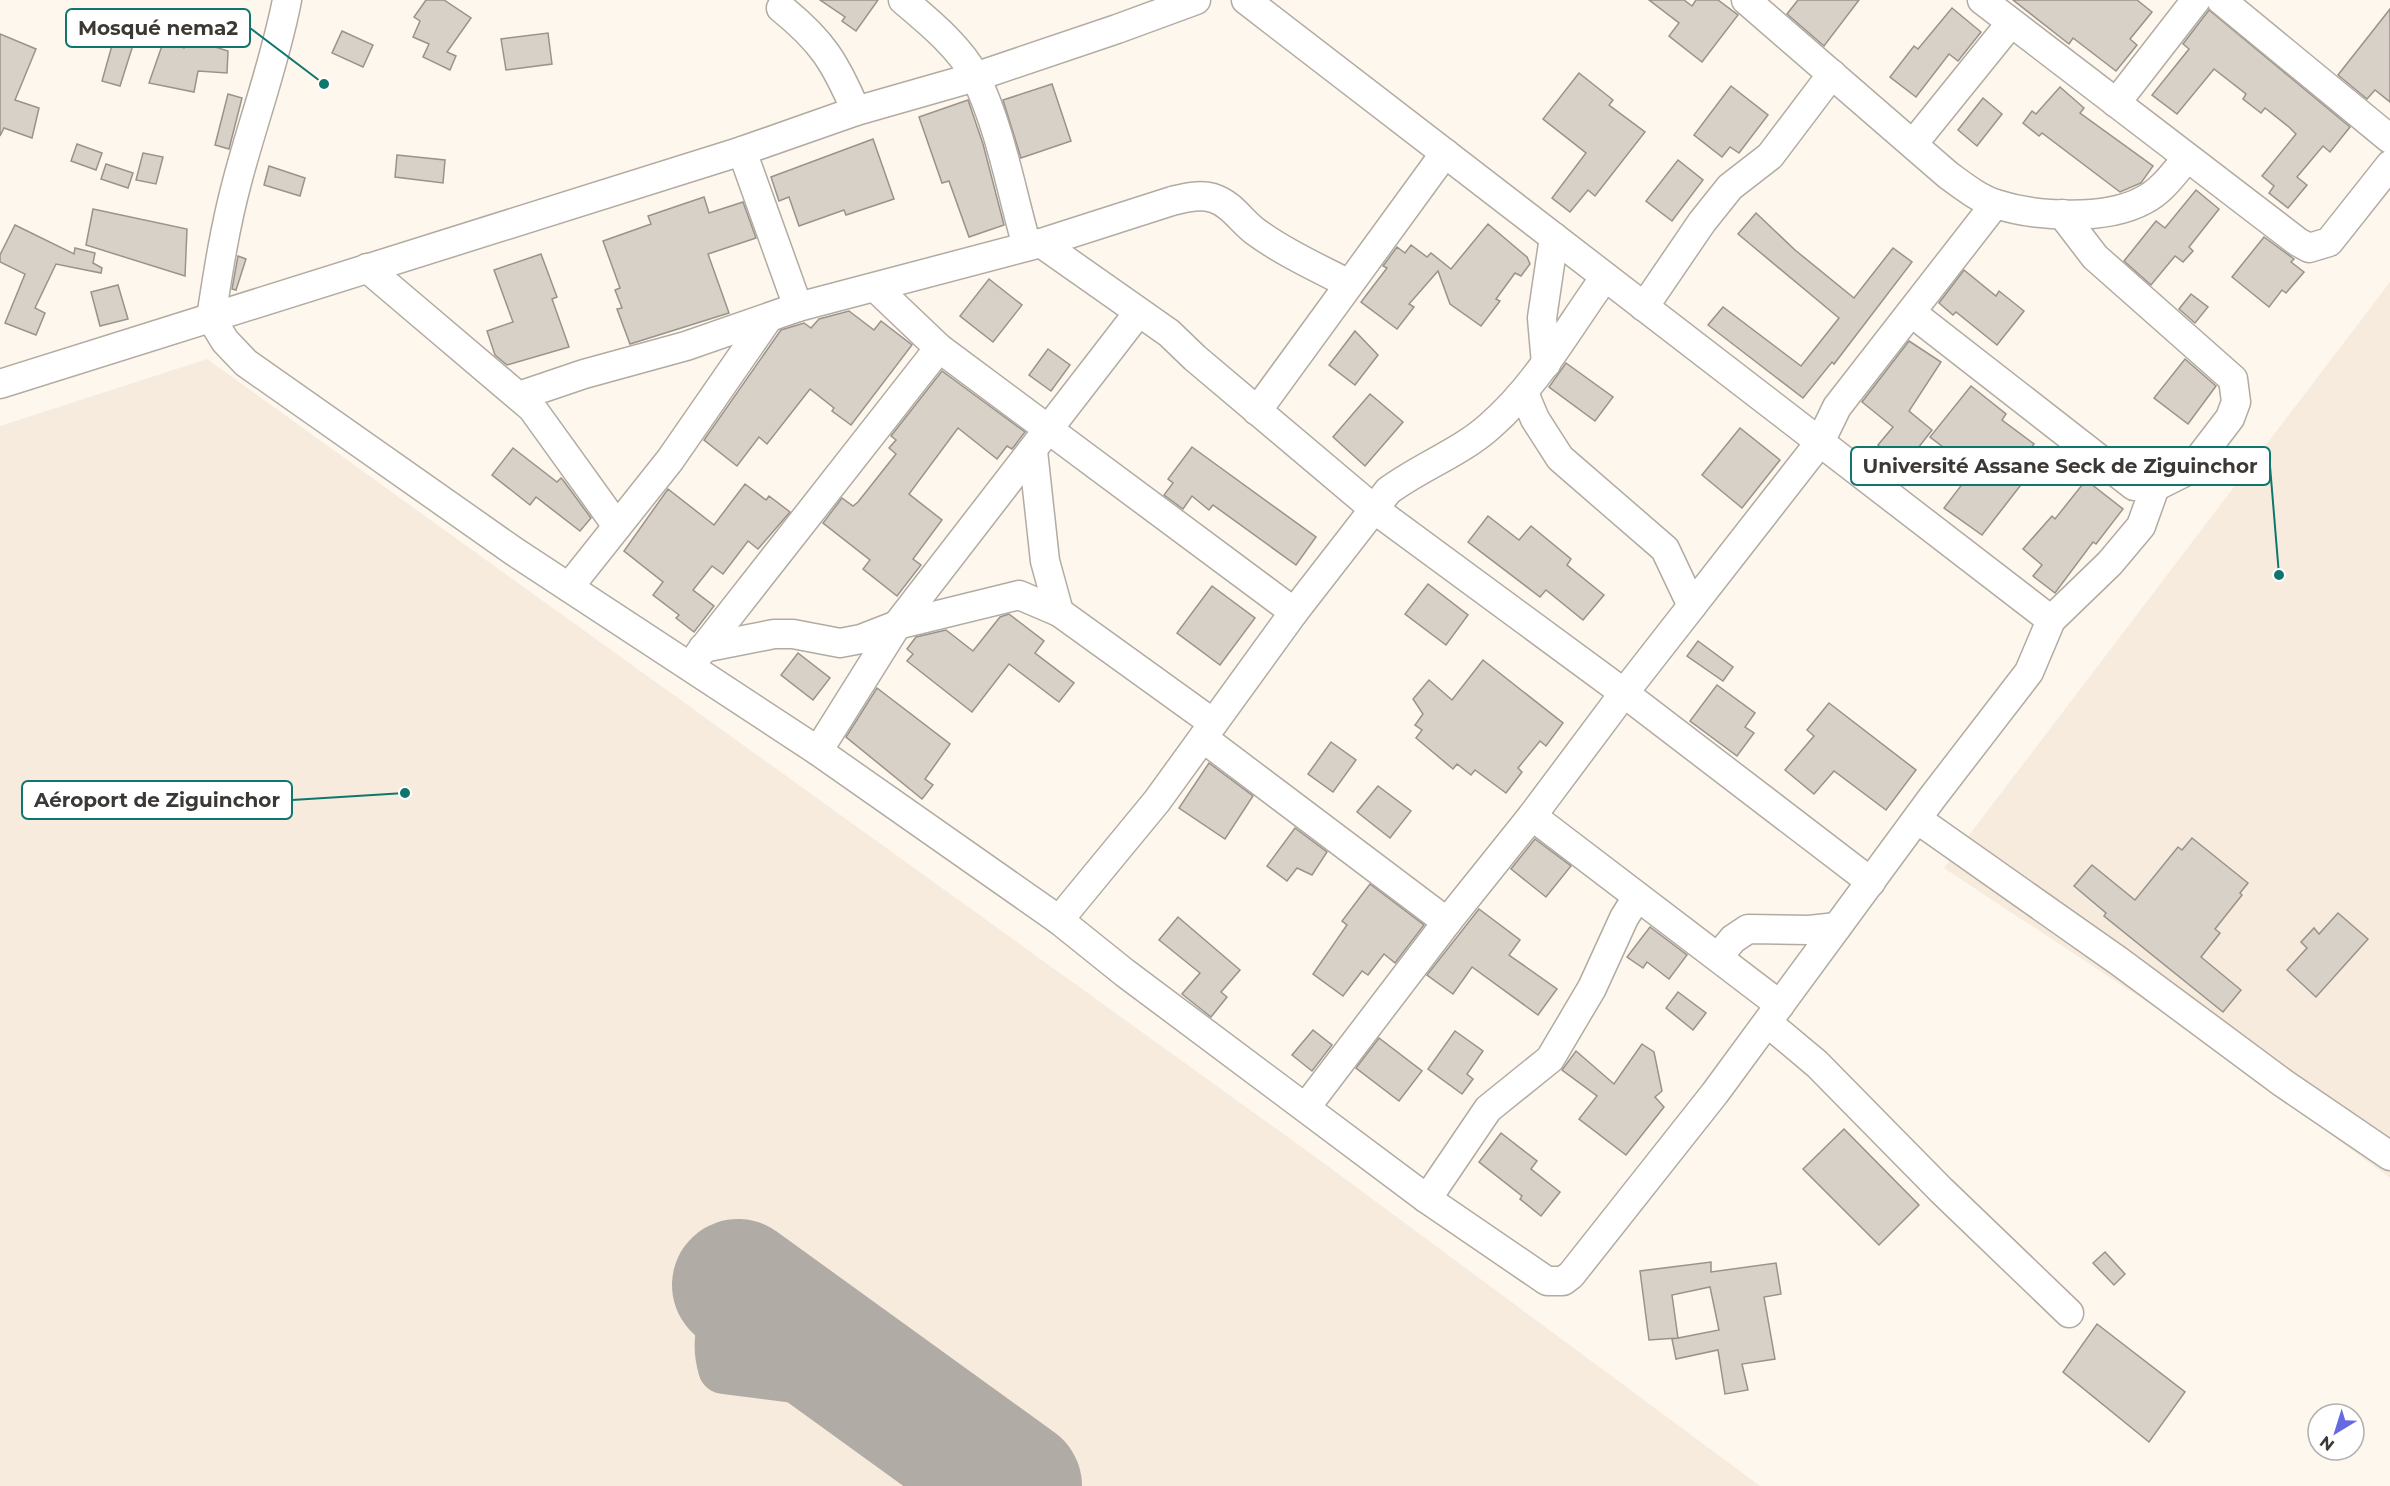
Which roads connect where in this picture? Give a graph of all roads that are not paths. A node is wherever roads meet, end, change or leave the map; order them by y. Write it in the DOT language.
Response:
graph roads {
  1 [pos="286,0"];
  2 [pos="903,0"];
  3 [pos="1196,0"];
  4 [pos="1246,0"];
  5 [pos="1746,0"];
  6 [pos="1982,0"];
  7 [pos="2196,0"];
  8 [pos="2221,0"];
  9 [pos="781,8"];
  10 [pos="2010,24"];
  11 [pos="1832,74"];
  12 [pos="975,76"];
  13 [pos="2116,103"];
  14 [pos="856,111"];
  15 [pos="2390,139"];
  16 [pos="1913,144"];
  17 [pos="742,151"];
  18 [pos="1445,153"];
  19 [pos="2187,158"];
  20 [pos="2390,165"];
  21 [pos="1995,204"];
  22 [pos="2062,214"];
  23 [pos="1554,237"];
  24 [pos="1034,244"];
  25 [pos="367,268"];
  26 [pos="1605,277"];
  27 [pos="1349,284"];
  28 [pos="876,288"];
  29 [pos="798,307"];
  30 [pos="1644,307"];
  31 [pos="1138,313"];
  32 [pos="1911,314"];
  33 [pos="211,318"];
  34 [pos="766,320"];
  35 [pos="939,348"];
  36 [pos="1546,364"];
  37 [pos="0,384"];
  38 [pos="1524,393"];
  39 [pos="519,396"];
  40 [pos="1257,411"];
  41 [pos="1041,441"];
  42 [pos="1820,442"];
  43 [pos="2155,487"];
  44 [pos="1038,494"];
  45 [pos="1374,509"];
  46 [pos="987,511"];
  47 [pos="616,526"];
  48 [pos="1045,561"];
  49 [pos="569,587"];
  50 [pos="1019,595"];
  51 [pos="1692,606"];
  52 [pos="1059,612"];
  53 [pos="1294,612"];
  54 [pos="2050,620"];
  55 [pos="897,625"];
  56 [pos="696,658"];
  57 [pos="1624,693"];
  58 [pos="1208,730"];
  59 [pos="818,751"];
  60 [pos="1533,816"];
  61 [pos="1917,819"];
  62 [pos="1871,882"];
  63 [pos="1637,897"];
  64 [pos="1059,920"];
  65 [pos="1447,922"];
  66 [pos="1837,927"];
  67 [pos="1718,957"];
  68 [pos="1774,1014"];
  69 [pos="1306,1107"];
  70 [pos="2390,1156"];
  71 [pos="1427,1199"];
  72 [pos="2069,1313"];
  1 -- 33 [label="street"];
  2 -- 12 [label="street"];
  3 -- 12 [label="street"];
  4 -- 18 [label="street"];
  5 -- 11 [label="street"];
  6 -- 10 [label="street"];
  7 -- 13 [label="street"];
  8 -- 15 [label="street"];
  9 -- 14 [label="street"];
  10 -- 13 [label="street"];
  10 -- 16 [label="street"];
  11 -- 16 [label="street"];
  11 -- 30 [label="street"];
  12 -- 14 [label="street"];
  12 -- 24 [label="street"];
  13 -- 19 [label="street"];
  14 -- 17 [label="street"];
  16 -- 21 [label="street"];
  17 -- 25 [label="street"];
  17 -- 29 [label="street"];
  18 -- 23 [label="street"];
  18 -- 27 [label="street"];
  19 -- 20 [label="street"];
  19 -- 22 [label="street"];
  21 -- 22 [label="street"];
  21 -- 32 [label="street"];
  22 -- 43 [label="street"];
  23 -- 26 [label="street"];
  23 -- 36 [label="street"];
  24 -- 27 [label="street"];
  24 -- 28 [label="street"];
  24 -- 31 [label="street"];
  25 -- 33 [label="street"];
  25 -- 39 [label="street"];
  26 -- 30 [label="street"];
  26 -- 36 [label="street"];
  27 -- 40 [label="street"];
  28 -- 29 [label="street"];
  28 -- 35 [label="street"];
  29 -- 34 [label="street"];
  30 -- 42 [label="street"];
  31 -- 40 [label="street"];
  31 -- 41 [label="street"];
  32 -- 42 [label="street"];
  32 -- 43 [label="street"];
  33 -- 37 [label="street"];
  33 -- 49 [label="street"];
  34 -- 39 [label="street"];
  34 -- 47 [label="street"];
  35 -- 41 [label="street"];
  35 -- 56 [label="street"];
  36 -- 38 [label="street"];
  38 -- 45 [label="street"];
  38 -- 51 [label="street"];
  39 -- 47 [label="street"];
  40 -- 45 [label="street"];
  41 -- 44 [label="street"];
  41 -- 46 [label="street"];
  41 -- 53 [label="street"];
  42 -- 51 [label="street"];
  42 -- 54 [label="street"];
  43 -- 54 [label="street"];
  44 -- 46 [label="street"];
  44 -- 48 [label="street"];
  45 -- 53 [label="street"];
  45 -- 57 [label="street"];
  46 -- 55 [label="street"];
  47 -- 49 [label="street"];
  48 -- 50 [label="street"];
  48 -- 52 [label="street"];
  49 -- 56 [label="street"];
  50 -- 52 [label="street"];
  50 -- 55 [label="street"];
  51 -- 57 [label="street"];
  52 -- 58 [label="street"];
  53 -- 58 [label="street"];
  54 -- 61 [label="street"];
  55 -- 56 [label="street"];
  55 -- 59 [label="street"];
  56 -- 59 [label="street"];
  57 -- 60 [label="street"];
  57 -- 62 [label="street"];
  58 -- 64 [label="street"];
  58 -- 65 [label="street"];
  59 -- 64 [label="street"];
  60 -- 63 [label="street"];
  60 -- 65 [label="street"];
  61 -- 62 [label="street"];
  61 -- 70 [label="street"];
  62 -- 66 [label="street"];
  63 -- 67 [label="street"];
  63 -- 71 [label="street"];
  64 -- 69 [label="street"];
  65 -- 69 [label="street"];
  66 -- 67 [label="street"];
  66 -- 68 [label="street"];
  67 -- 68 [label="street"];
  68 -- 71 [label="street"];
  68 -- 72 [label="street"];
  69 -- 71 [label="street"];
}
